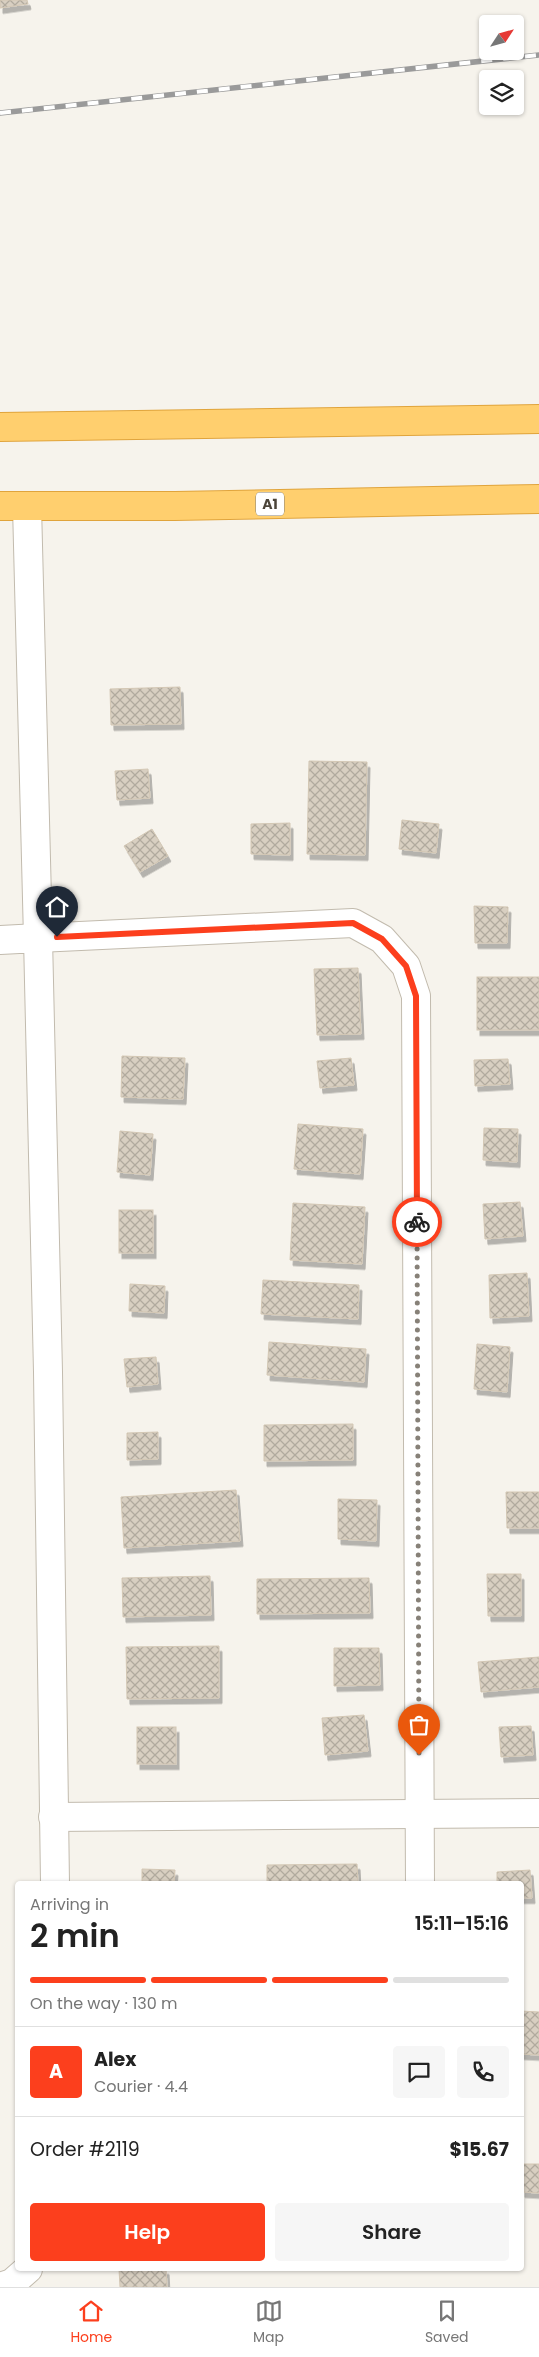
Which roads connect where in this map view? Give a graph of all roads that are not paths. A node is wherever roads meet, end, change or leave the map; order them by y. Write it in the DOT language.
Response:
graph roads {
  1 [pos="539,419"];
  2 [pos="0,427"];
  3 [pos="539,499"];
  4 [pos="0,506"];
  5 [pos="27,506"];
  6 [pos="38,938"];
  7 [pos="0,940"];
  8 [pos="539,1813"];
  9 [pos="419,1815"];
  10 [pos="53,1818"];
  11 [pos="55,1881"];
  12 [pos="420,1881"];
  13 [pos="26,2271"];
  14 [pos="0,2287"];
  1 -- 2 [label="highway"];
  3 -- 5 [label="highway, A1"];
  4 -- 5 [label="highway, A1"];
  5 -- 6 [label="street"];
  6 -- 7 [label="street"];
  6 -- 9 [label="street"];
  6 -- 10 [label="street"];
  8 -- 9 [label="street"];
  9 -- 10 [label="street"];
  9 -- 12 [label="street"];
  10 -- 11 [label="street"];
  13 -- 14 [label="street"];
}
